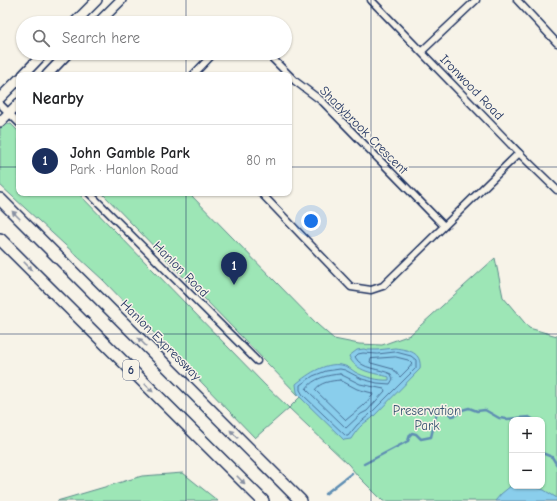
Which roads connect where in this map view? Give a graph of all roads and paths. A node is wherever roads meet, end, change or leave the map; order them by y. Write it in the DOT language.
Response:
graph roads {
  1 [pos="97,0"];
  2 [pos="121,0"];
  3 [pos="371,0"];
  4 [pos="476,0"];
  5 [pos="517,0"];
  6 [pos="81,16"];
  7 [pos="105,16"];
  8 [pos="557,43"];
  9 [pos="422,51"];
  10 [pos="37,60"];
  11 [pos="61,60"];
  12 [pos="207,60"];
  13 [pos="274,60"];
  14 [pos="26,72"];
  15 [pos="49,72"];
  16 [pos="196,72"];
  17 [pos="286,72"];
  18 [pos="292,78"];
  19 [pos="16,82"];
  20 [pos="0,98"];
  21 [pos="0,104"];
  22 [pos="16,106"];
  23 [pos="9,113"];
  24 [pos="16,120"];
  25 [pos="0,122"];
  26 [pos="519,153"];
  27 [pos="557,190"];
  28 [pos="92,196"];
  29 [pos="264,196"];
  30 [pos="0,199"];
  31 [pos="443,226"];
  32 [pos="0,239"];
  33 [pos="257,361"];
  34 [pos="263,501"];
  35 [pos="301,501"];
  1 -- 6 [label="street"];
  2 -- 7 [label="street"];
  3 -- 9 [label="street, Ironwood Road"];
  4 -- 9 [label="street"];
  5 -- 8 [label="street"];
  9 -- 26 [label="street, Ironwood Road"];
  10 -- 14 [label="street"];
  11 -- 15 [label="street"];
  12 -- 16 [label="street"];
  13 -- 17 [label="street, Shadybrook Crescent"];
  18 -- 31 [label="street, Shadybrook Crescent"];
  19 -- 20 [label="street"];
  21 -- 23 [label="street"];
  22 -- 23 [label="street"];
  23 -- 24 [label="street"];
  23 -- 25 [label="street"];
  26 -- 27 [label="street, Ironwood Road"];
  26 -- 31 [label="street"];
  28 -- 33 [label="street, Hanlon Road"];
  29 -- 31 [label="street"];
  35 -- 30 [label="highway, Hanlon Expressway / 6, one-way"];
  32 -- 34 [label="highway, 6, one-way"];
}
